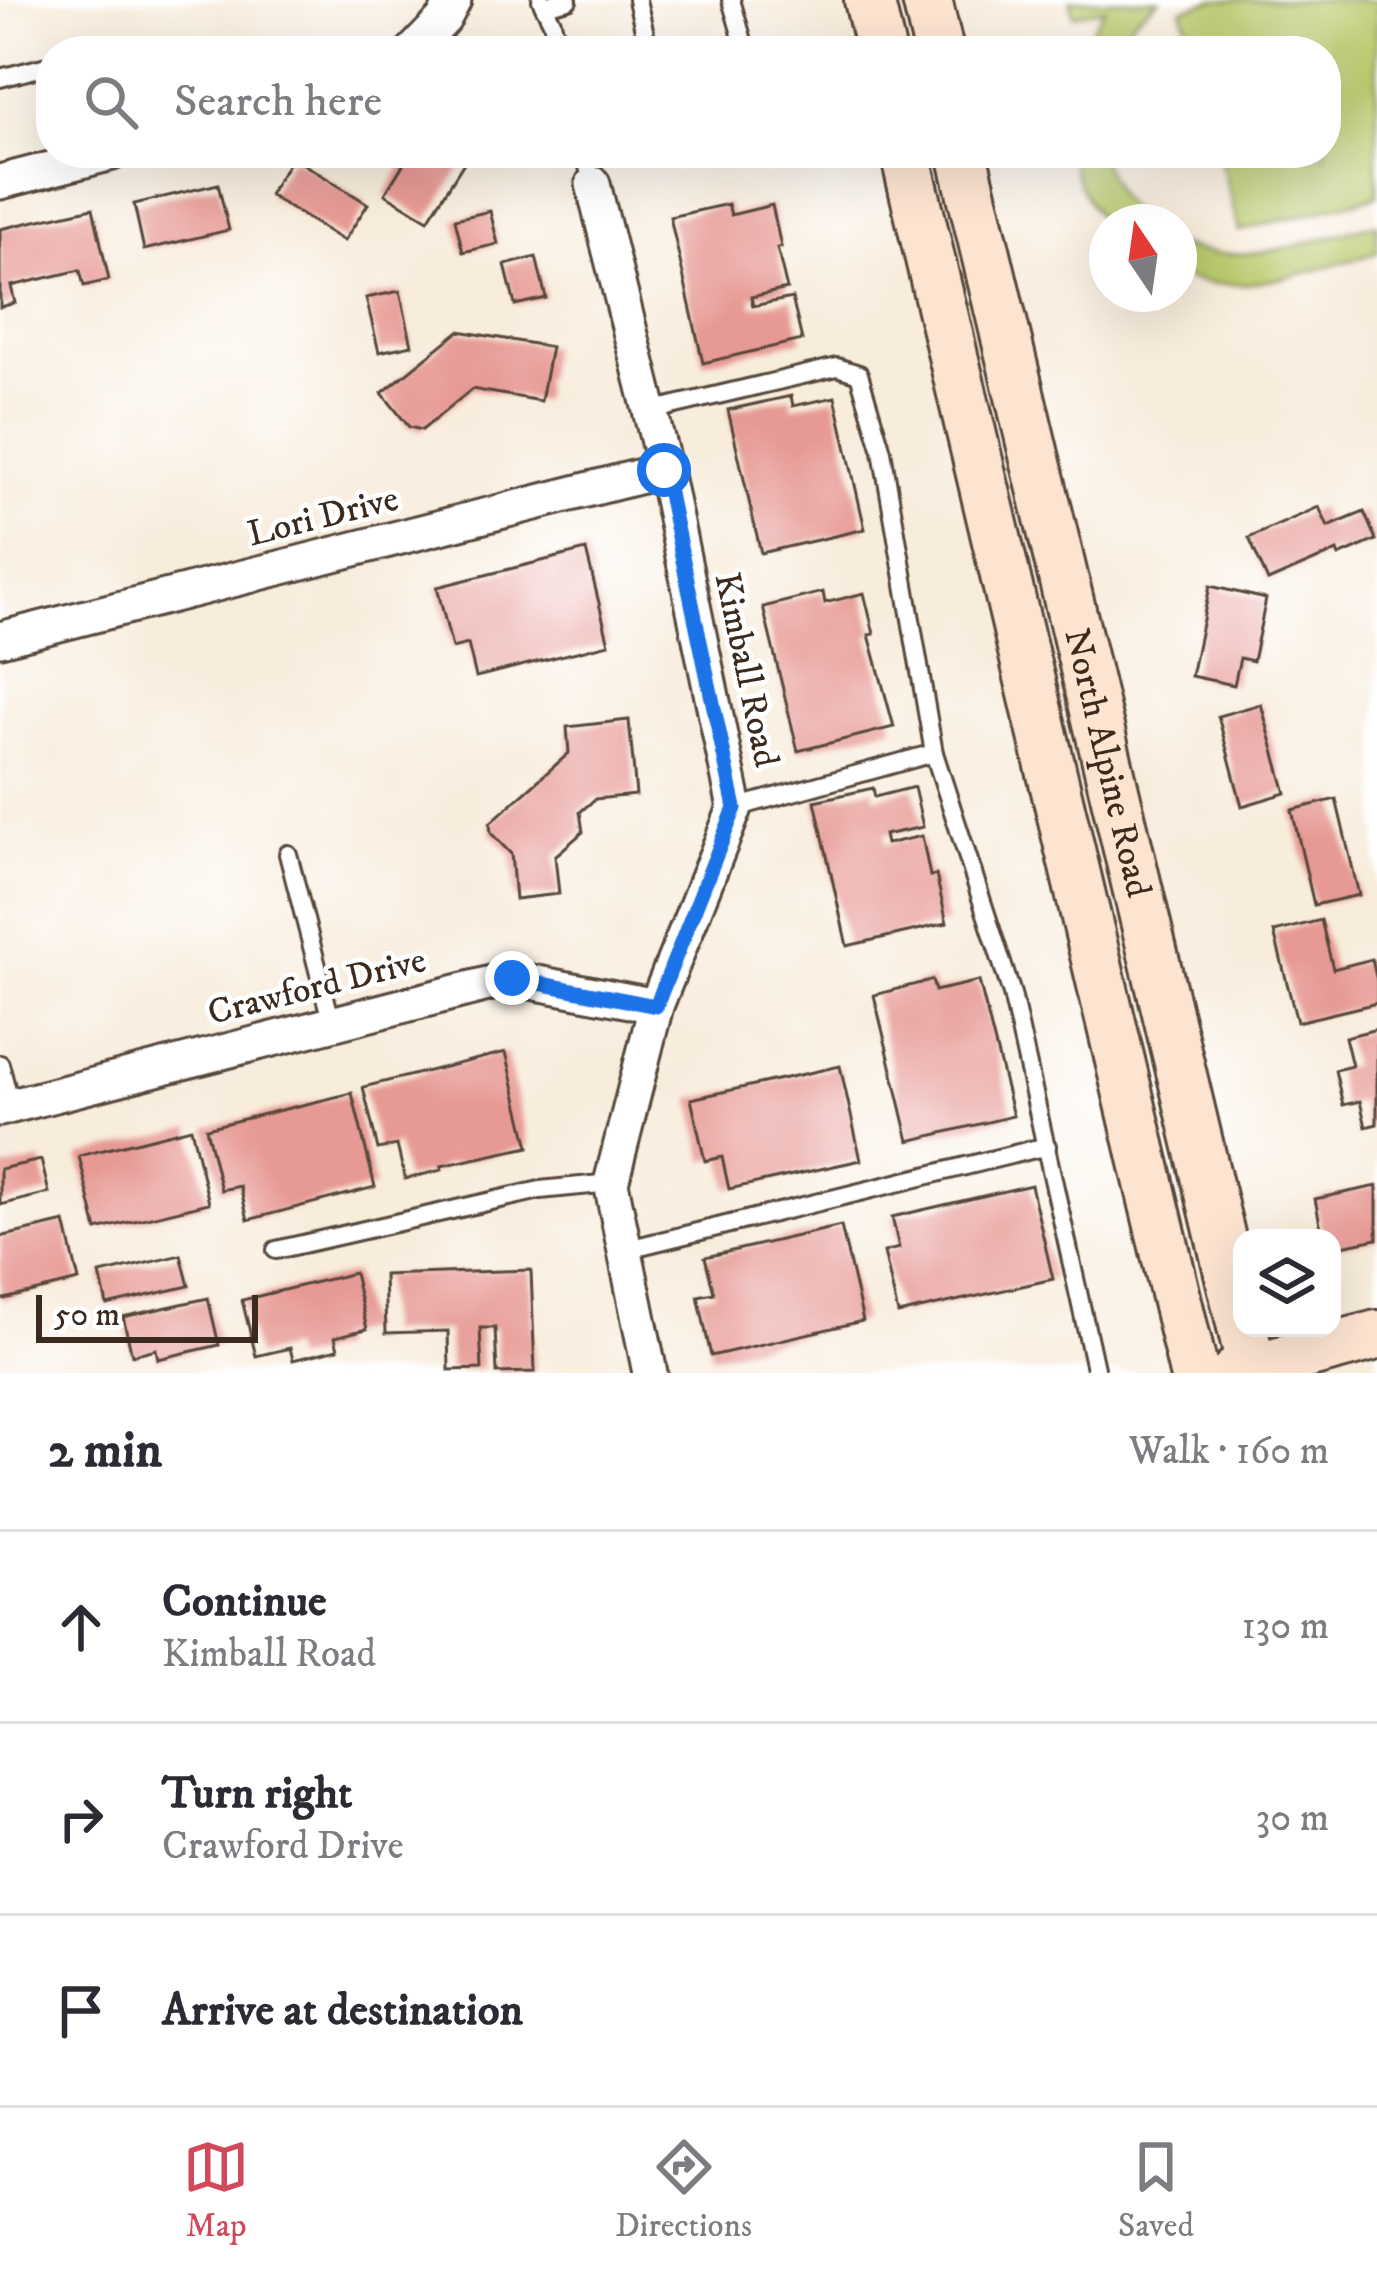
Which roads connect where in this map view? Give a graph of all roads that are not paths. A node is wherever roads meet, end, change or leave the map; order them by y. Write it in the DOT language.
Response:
graph roads {
  1 [pos="454,0"];
  2 [pos="568,0"];
  3 [pos="637,0"];
  4 [pos="731,0"];
  5 [pos="869,0"];
  6 [pos="927,0"];
  7 [pos="543,3"];
  8 [pos="428,36"];
  9 [pos="554,36"];
  10 [pos="646,36"];
  11 [pos="742,36"];
  12 [pos="877,36"];
  13 [pos="935,36"];
  14 [pos="36,69"];
  15 [pos="0,78"];
  16 [pos="54,168"];
  17 [pos="589,168"];
  18 [pos="909,168"];
  19 [pos="965,168"];
  20 [pos="0,182"];
  21 [pos="650,411"];
  22 [pos="664,470"];
  23 [pos="0,639"];
  24 [pos="934,753"];
  25 [pos="735,808"];
  26 [pos="288,854"];
  27 [pos="656,1006"];
  28 [pos="332,1024"];
  29 [pos="0,1064"];
  30 [pos="6,1107"];
  31 [pos="1047,1145"];
  32 [pos="611,1183"];
  33 [pos="276,1250"];
  34 [pos="625,1250"];
  35 [pos="1377,1335"];
  36 [pos="1246,1372"];
  37 [pos="650,1373"];
  38 [pos="1096,1373"];
  39 [pos="1194,1373"];
  1 -- 8 [label="street"];
  2 -- 7 [label="lane"];
  3 -- 10 [label="lane"];
  4 -- 11 [label="lane"];
  5 -- 12 [label="main road"];
  6 -- 13 [label="main road"];
  7 -- 9 [label="lane"];
  14 -- 15 [label="lane"];
  16 -- 20 [label="street"];
  17 -- 21 [label="street, Kimball Road"];
  18 -- 39 [label="main road, North Alpine Road"];
  19 -- 36 [label="main road, North Alpine Road"];
  21 -- 22 [label="street, Kimball Road"];
  21 -- 24 [label="lane"];
  22 -- 23 [label="street, Lori Drive"];
  22 -- 25 [label="street, Kimball Road"];
  24 -- 25 [label="lane"];
  24 -- 31 [label="lane"];
  25 -- 27 [label="street, Kimball Road"];
  26 -- 28 [label="lane"];
  27 -- 28 [label="street, Crawford Drive"];
  27 -- 32 [label="street, Kimball Road"];
  28 -- 30 [label="street, Crawford Drive"];
  29 -- 30 [label="lane"];
  31 -- 34 [label="lane"];
  31 -- 38 [label="lane"];
  32 -- 33 [label="lane"];
  32 -- 34 [label="street, Kimball Road"];
  34 -- 37 [label="street, Kimball Road"];
  35 -- 36 [label="main road"];
}
